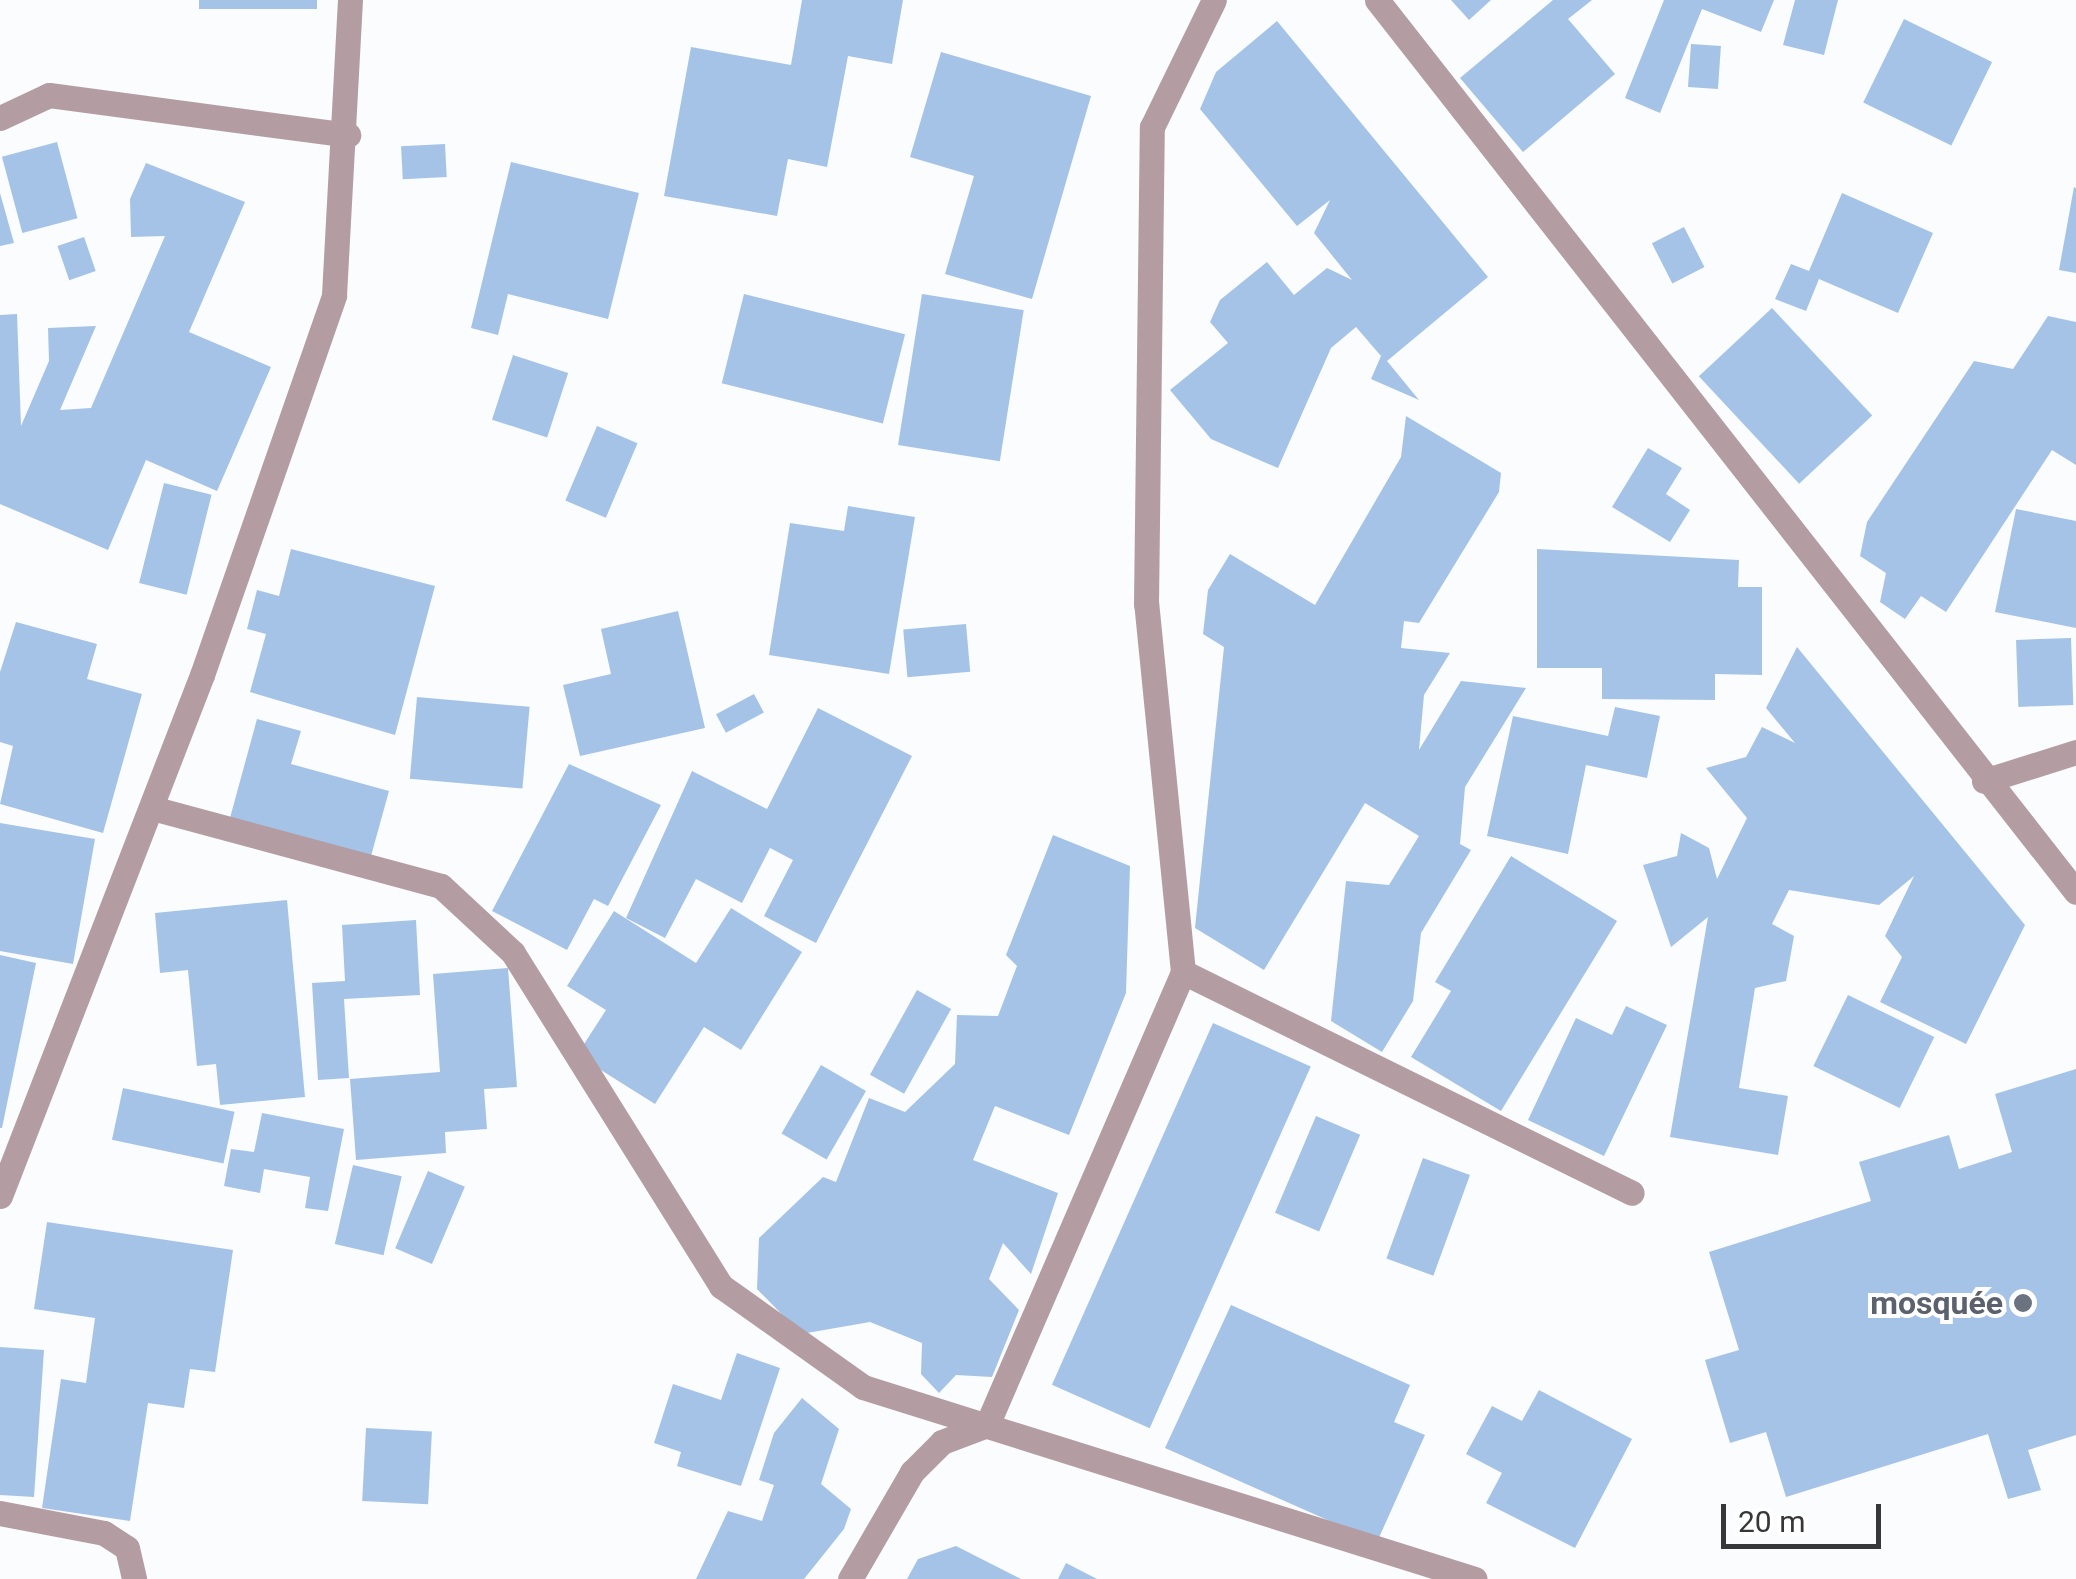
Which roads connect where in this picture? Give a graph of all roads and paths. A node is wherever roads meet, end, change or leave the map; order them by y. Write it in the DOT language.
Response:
graph roads {
  1 [pos="350,0"];
  2 [pos="1214,0"];
  3 [pos="1377,0"];
  4 [pos="0,118"];
  5 [pos="348,135"];
  6 [pos="2076,752"];
  7 [pos="1984,781"];
  8 [pos="152,808"];
  9 [pos="2076,892"];
  10 [pos="1183,972"];
  11 [pos="1632,1193"];
  12 [pos="0,1196"];
  13 [pos="987,1425"];
  14 [pos="0,1512"];
  15 [pos="134,1579"];
  16 [pos="850,1579"];
  17 [pos="1475,1579"];
  1 -- 5 [label="street"];
  2 -- 10 [label="street"];
  3 -- 7 [label="street"];
  4 -- 5 [label="street"];
  5 -- 8 [label="street"];
  6 -- 7 [label="street"];
  7 -- 9 [label="street"];
  8 -- 12 [label="street"];
  8 -- 13 [label="street"];
  10 -- 11 [label="street"];
  10 -- 13 [label="street"];
  13 -- 16 [label="street"];
  13 -- 17 [label="street"];
  14 -- 15 [label="street"];
}
